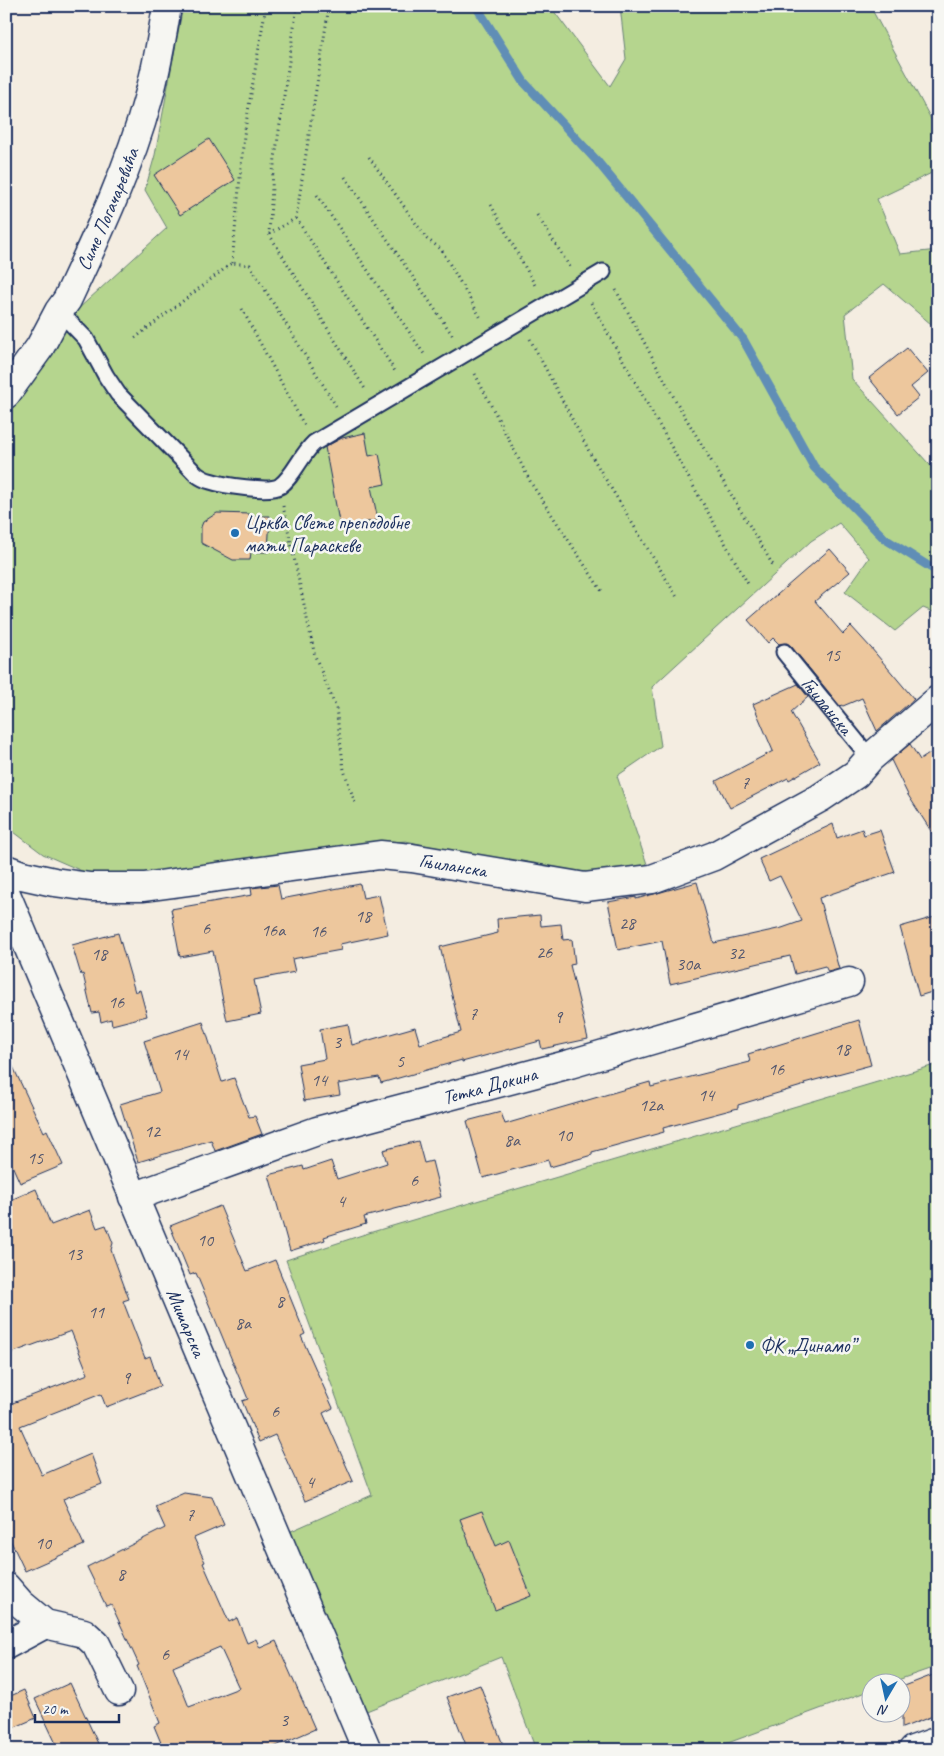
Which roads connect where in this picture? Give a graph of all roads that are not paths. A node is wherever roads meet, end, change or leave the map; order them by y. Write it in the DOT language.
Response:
graph roads {
  1 [pos="167,6"];
  2 [pos="603,272"];
  3 [pos="59,311"];
  4 [pos="6,394"];
  5 [pos="784,652"];
  6 [pos="938,700"];
  7 [pos="870,758"];
  8 [pos="6,869"];
  9 [pos="6,894"];
  10 [pos="849,982"];
  11 [pos="133,1196"];
  12 [pos="6,1587"];
  13 [pos="45,1624"];
  14 [pos="6,1645"];
  15 [pos="119,1691"];
  16 [pos="938,1741"];
  17 [pos="367,1750"];
  18 [pos="913,1750"];
  1 -- 3 [label="street, Симе Погачаревића"];
  2 -- 3 [label="lane"];
  3 -- 4 [label="street, Симе Погачаревића"];
  5 -- 7 [label="lane, Гњиланска"];
  6 -- 7 [label="street, Гњиланска"];
  7 -- 8 [label="street, Гњиланска"];
  9 -- 11 [label="street, Мишарска"];
  10 -- 11 [label="street, Тетка Докина"];
  11 -- 17 [label="street, Мишарска"];
  12 -- 13 [label="street"];
  13 -- 14 [label="street"];
  13 -- 15 [label="street"];
  16 -- 18 [label="street"];
}
